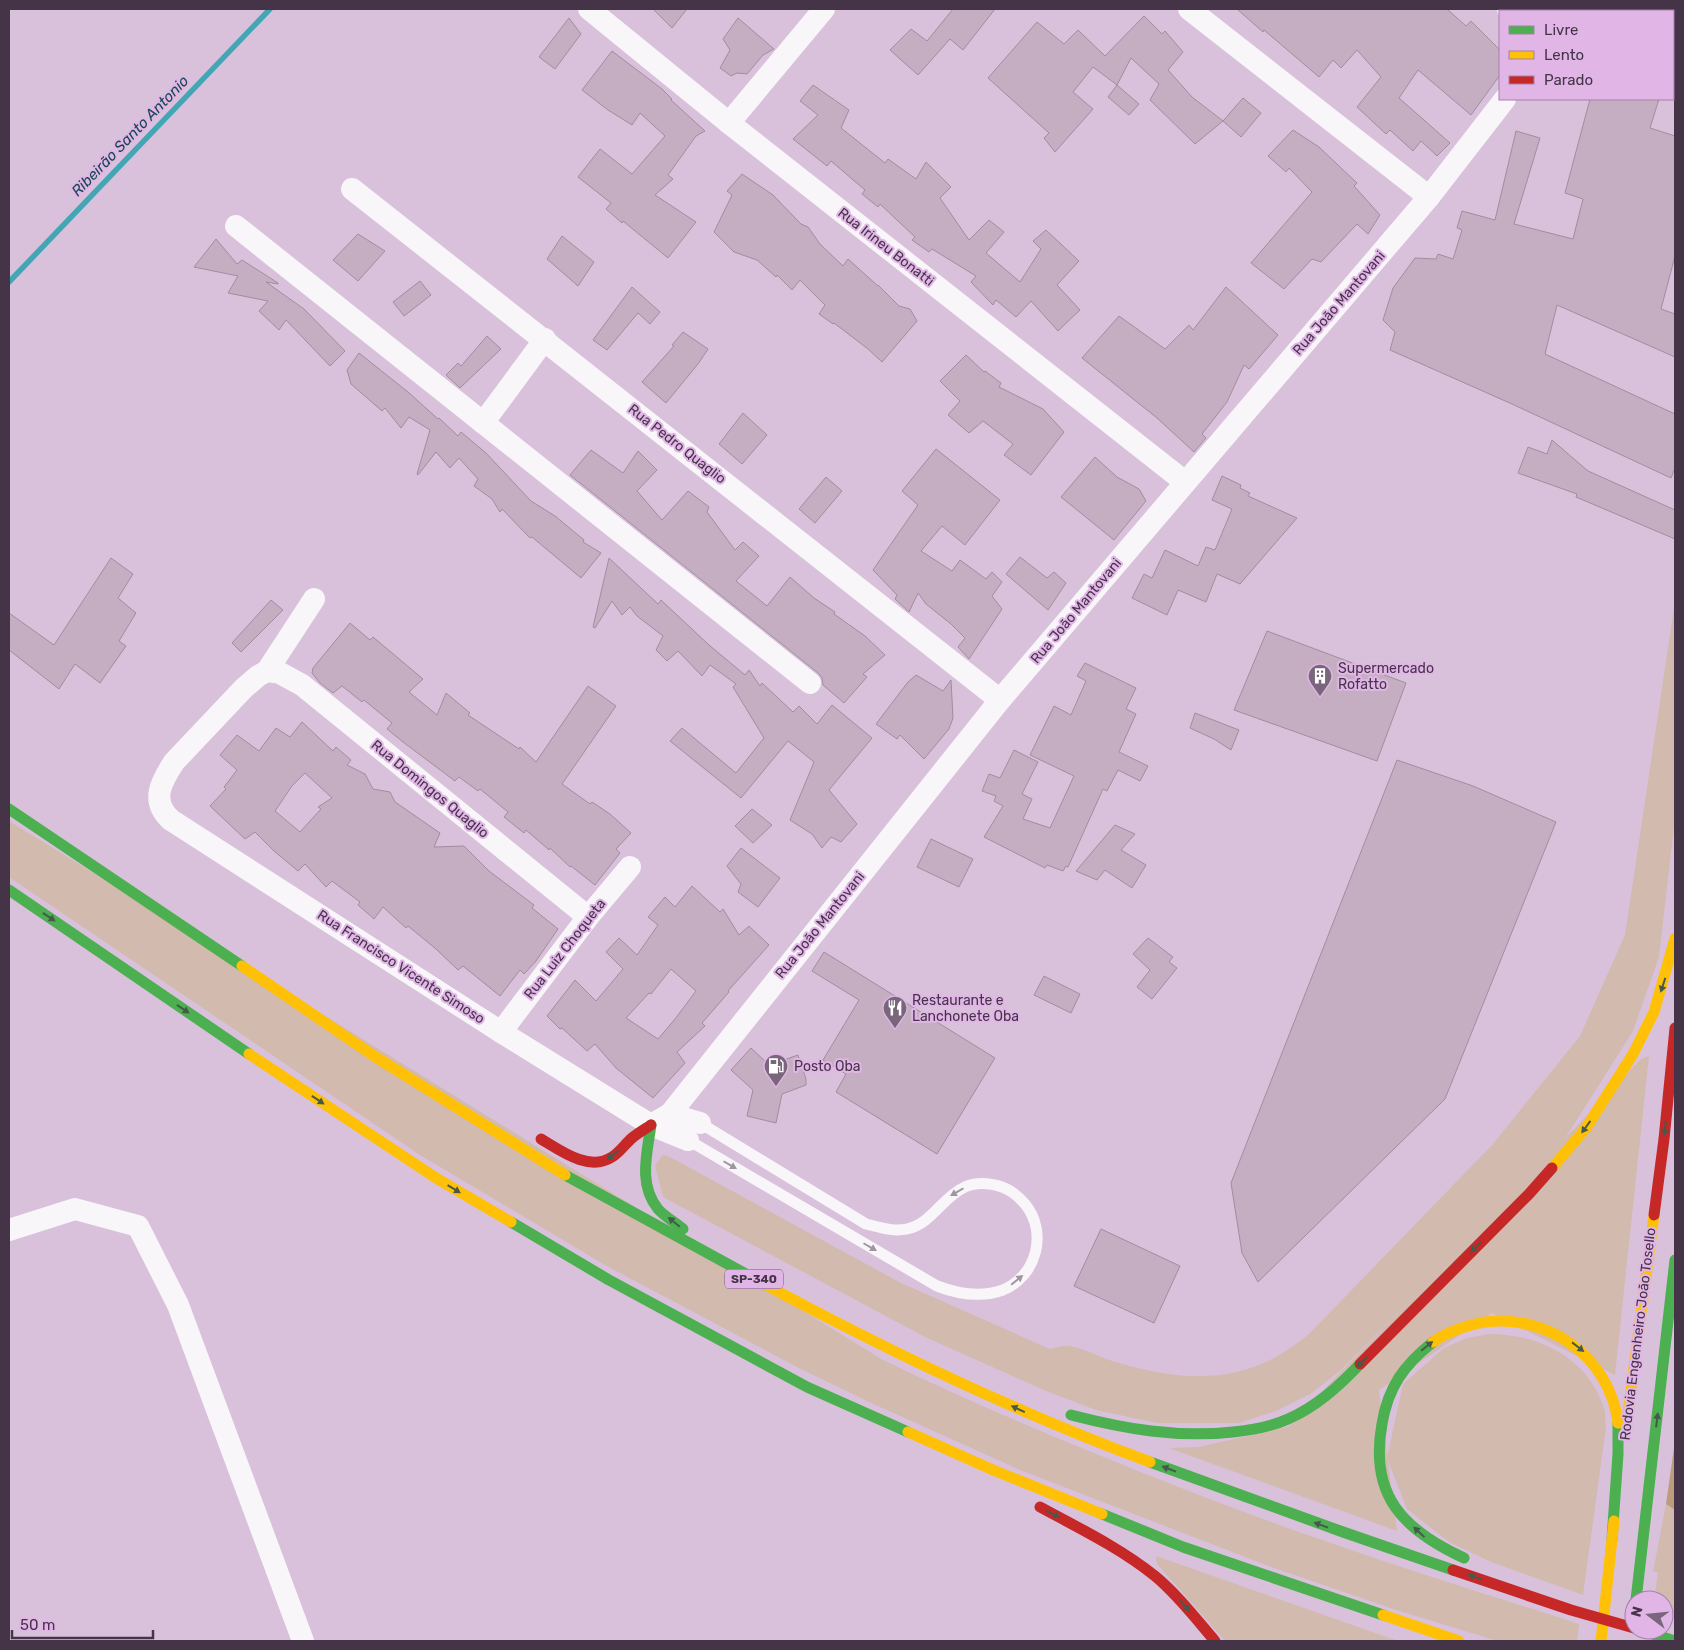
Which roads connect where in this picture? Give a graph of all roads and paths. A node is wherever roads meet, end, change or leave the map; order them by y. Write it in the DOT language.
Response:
graph roads {
  1 [pos="589,9"];
  2 [pos="824,9"];
  3 [pos="1189,9"];
  4 [pos="1504,100"];
  5 [pos="728,123"];
  6 [pos="352,188"];
  7 [pos="1429,197"];
  8 [pos="236,226"];
  9 [pos="545,339"];
  10 [pos="483,423"];
  11 [pos="1185,482"];
  12 [pos="314,599"];
  13 [pos="267,671"];
  14 [pos="810,683"];
  15 [pos="1000,700"];
  16 [pos="9,808"];
  17 [pos="630,867"];
  18 [pos="9,890"];
  19 [pos="588,917"];
  20 [pos="1675,938"];
  21 [pos="1675,1028"];
  22 [pos="502,1032"];
  23 [pos="445,1101"];
  24 [pos="660,1119"];
  25 [pos="497,1120"];
  26 [pos="694,1131"];
  27 [pos="532,1134"];
  28 [pos="9,1230"];
  29 [pos="1675,1260"];
  30 [pos="725,1264"];
  31 [pos="920,1363"];
  32 [pos="807,1387"];
  33 [pos="1031,1402"];
  34 [pos="1670,1403"];
  35 [pos="1059,1412"];
  36 [pos="993,1483"];
  37 [pos="1028,1501"];
  38 [pos="1612,1539"];
  39 [pos="1641,1555"];
  40 [pos="1637,1590"];
  41 [pos="1571,1610"];
  42 [pos="1624,1625"];
  43 [pos="303,1641"];
  44 [pos="1215,1641"];
  45 [pos="1459,1641"];
  46 [pos="1601,1641"];
  1 -- 5 [label="street, Rua Irineu Bonatti"];
  2 -- 5 [label="street"];
  3 -- 7 [label="street"];
  4 -- 7 [label="street, Rua João Mantovani"];
  5 -- 11 [label="street, Rua Irineu Bonatti"];
  6 -- 9 [label="street, Rua Pedro Quaglio"];
  7 -- 11 [label="street, Rua João Mantovani"];
  8 -- 10 [label="street"];
  9 -- 10 [label="street"];
  9 -- 15 [label="street, Rua Pedro Quaglio"];
  10 -- 14 [label="street"];
  11 -- 15 [label="street, Rua João Mantovani"];
  12 -- 13 [label="street"];
  13 -- 19 [label="street, Rua Domingos Quaglio"];
  13 -- 22 [label="street, Rua Francisco Vicente Simoso"];
  15 -- 24 [label="street, Rua João Mantovani"];
  16 -- 23 [label="highway, SP-340"];
  17 -- 19 [label="street, Rua Luiz Choqueta"];
  18 -- 32 [label="highway, one-way"];
  19 -- 22 [label="street, Rua Luiz Choqueta"];
  20 -- 35 [label="highway, one-way"];
  21 -- 38 [label="highway, Rodovia Engenheiro João Tosello, one-way"];
  22 -- 24 [label="street, Rua Francisco Vicente Simoso"];
  23 -- 25 [label="highway"];
  23 -- 30 [label="highway, SP-340"];
  24 -- 26 [label="street, Rua Francisco Vicente Simoso"];
  24 -- 27 [label="highway, one-way"];
  30 -- 24 [label="highway, one-way"];
  26 -- 26 [label="lane, one-way"];
  28 -- 43 [label="street"];
  39 -- 29 [label="highway, Rodovia Engenheiro João Tosello, one-way"];
  30 -- 31 [label="highway, SP-340"];
  31 -- 33 [label="highway"];
  41 -- 31 [label="highway, SP-340, one-way"];
  32 -- 36 [label="highway"];
  32 -- 45 [label="highway"];
  34 -- 39 [label="highway"];
  37 -- 44 [label="highway, one-way"];
  41 -- 38 [label="highway, one-way"];
  38 -- 46 [label="highway, Rodovia Engenheiro João Tosello"];
  39 -- 40 [label="highway, Rodovia Engenheiro João Tosello"];
  41 -- 42 [label="highway, SP-340"];
}
